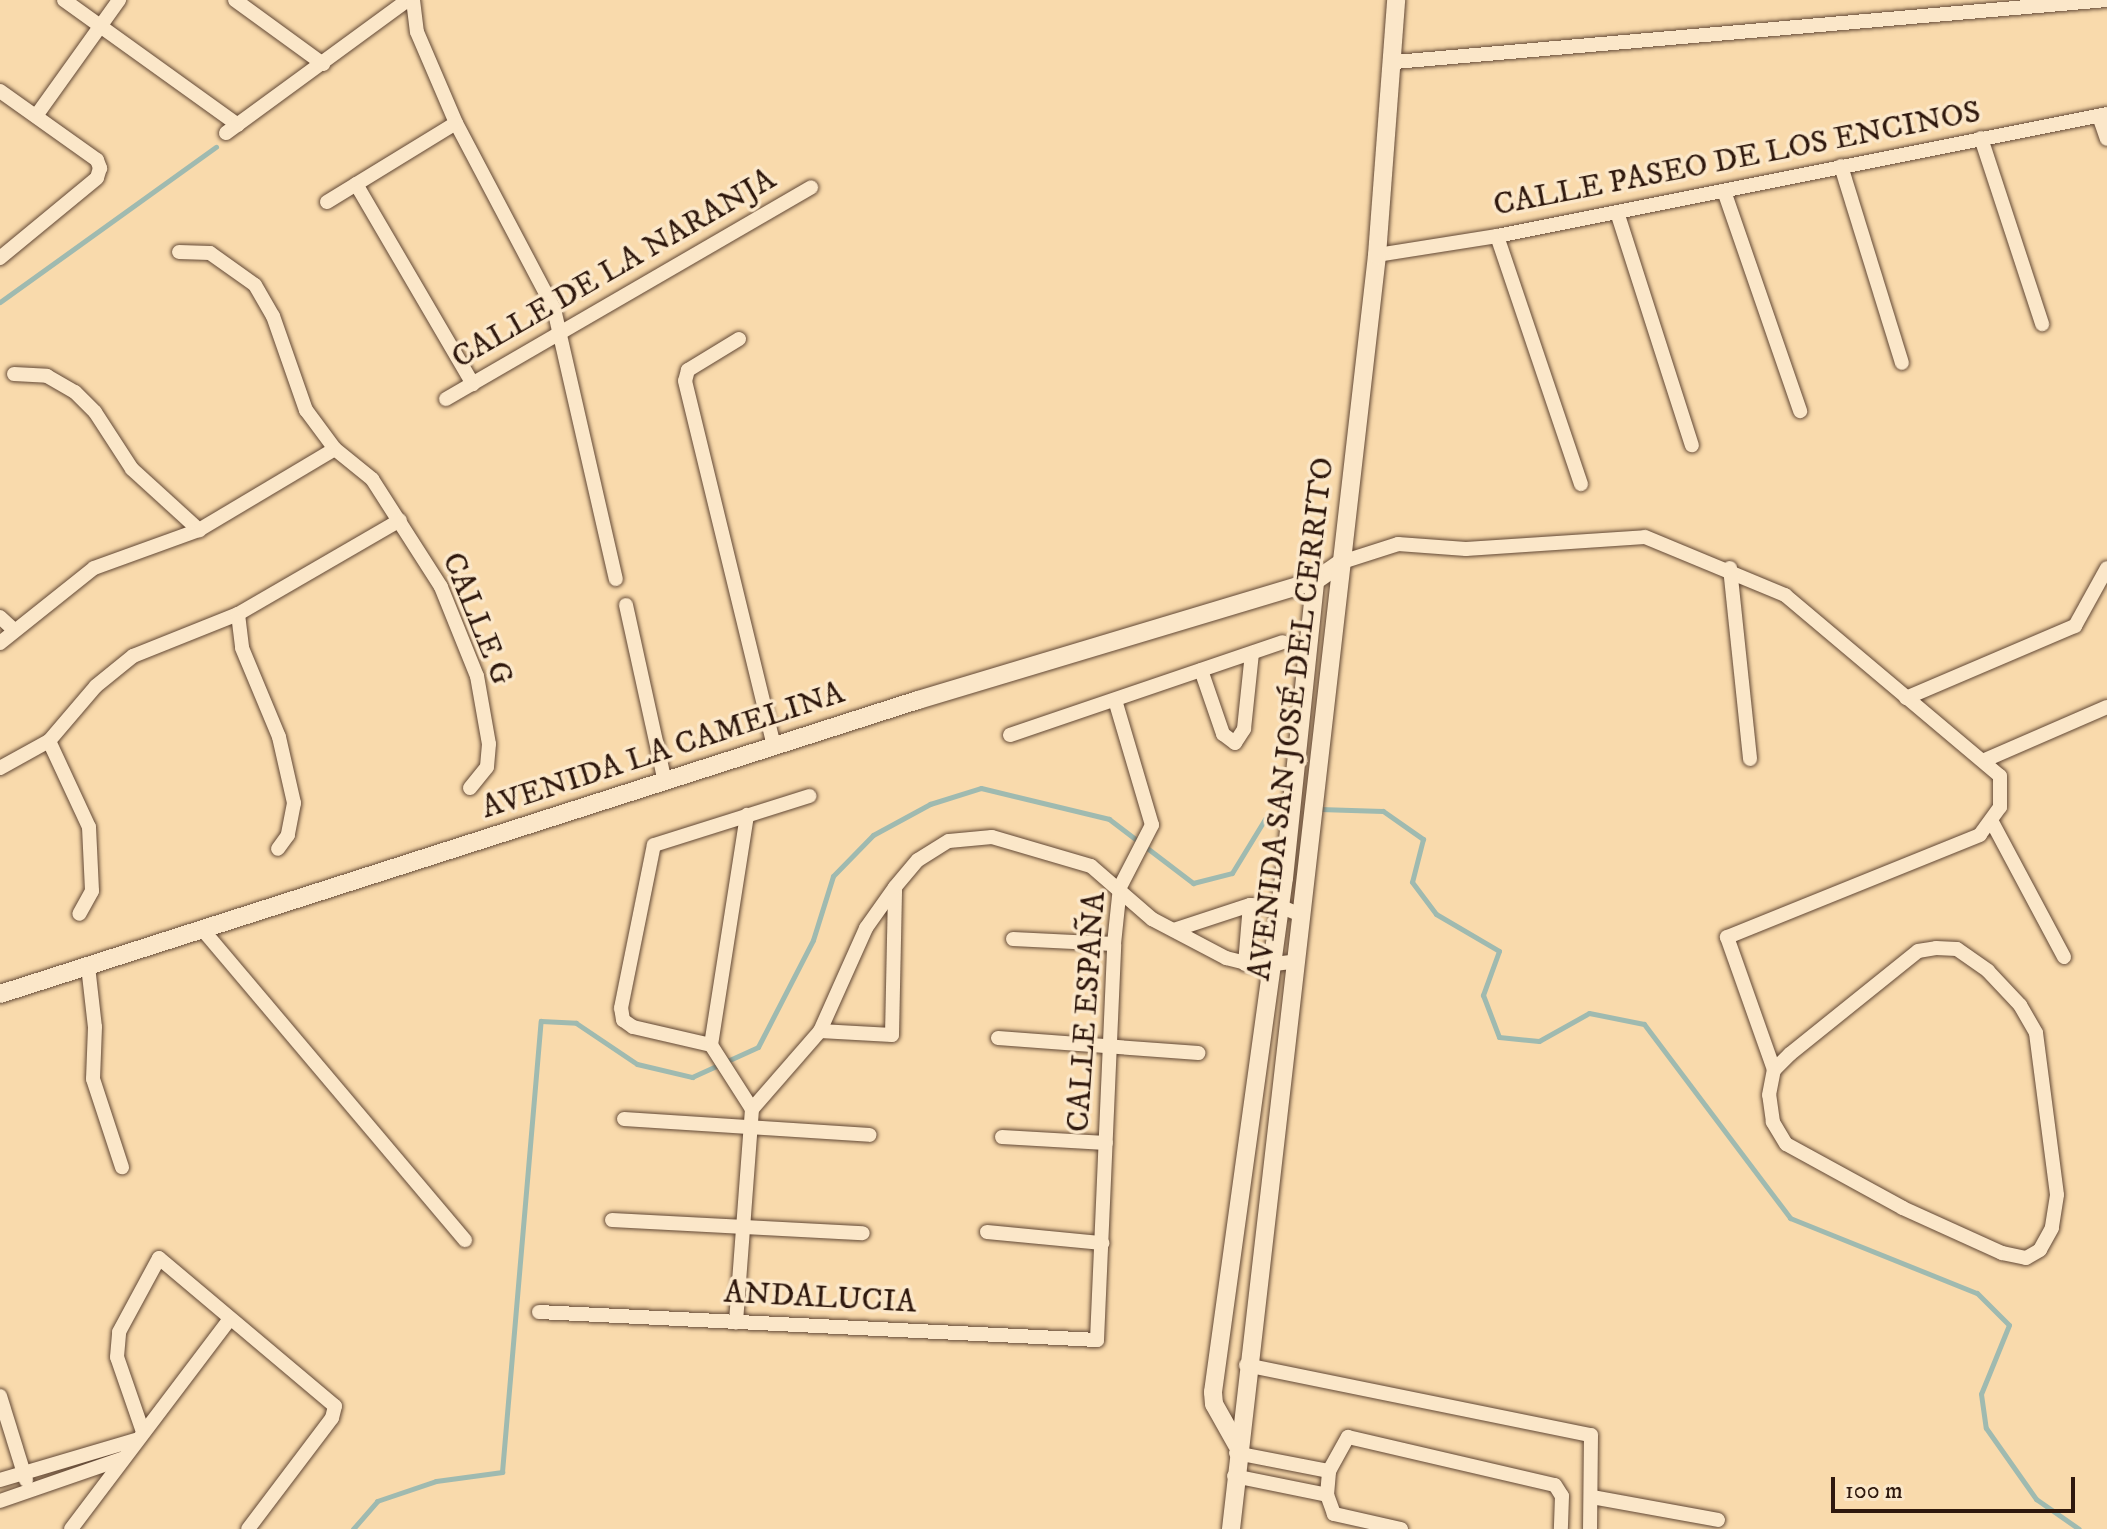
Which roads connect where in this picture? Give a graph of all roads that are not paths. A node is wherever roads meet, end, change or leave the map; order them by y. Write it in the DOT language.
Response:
graph roads {
  1 [pos="64,0"];
  2 [pos="119,0"];
  3 [pos="235,0"];
  4 [pos="410,0"];
  5 [pos="1396,0"];
  6 [pos="2107,0"];
  7 [pos="100,26"];
  8 [pos="1395,62"];
  9 [pos="323,64"];
  10 [pos="0,91"];
  11 [pos="2103,115"];
  12 [pos="36,116"];
  13 [pos="456,123"];
  14 [pos="1981,138"];
  15 [pos="2107,139"];
  16 [pos="1841,166"];
  17 [pos="356,184"];
  18 [pos="811,187"];
  19 [pos="1724,191"];
  20 [pos="327,202"];
  21 [pos="1617,212"];
  22 [pos="1497,236"];
  23 [pos="4,251"];
  24 [pos="179,252"];
  25 [pos="1377,255"];
  26 [pos="2042,324"];
  27 [pos="559,333"];
  28 [pos="739,339"];
  29 [pos="1902,363"];
  30 [pos="14,374"];
  31 [pos="473,384"];
  32 [pos="446,399"];
  33 [pos="1800,411"];
  34 [pos="1692,445"];
  35 [pos="335,449"];
  36 [pos="1581,484"];
  37 [pos="400,520"];
  38 [pos="199,530"];
  39 [pos="1342,562"];
  40 [pos="1730,568"];
  41 [pos="2107,568"];
  42 [pos="616,579"];
  43 [pos="1315,581"];
  44 [pos="626,605"];
  45 [pos="238,614"];
  46 [pos="0,617"];
  47 [pos="14,630"];
  48 [pos="1283,642"];
  49 [pos="0,643"];
  50 [pos="1252,653"];
  51 [pos="1201,670"];
  52 [pos="1906,698"];
  53 [pos="1115,700"];
  54 [pos="2107,707"];
  55 [pos="1010,735"];
  56 [pos="49,741"];
  57 [pos="774,747"];
  58 [pos="1750,759"];
  59 [pos="1985,760"];
  60 [pos="0,768"];
  61 [pos="665,782"];
  62 [pos="470,788"];
  63 [pos="809,796"];
  64 [pos="747,815"];
  65 [pos="1992,822"];
  66 [pos="278,849"];
  67 [pos="895,887"];
  68 [pos="1120,887"];
  69 [pos="1250,905"];
  70 [pos="1279,906"];
  71 [pos="79,914"];
  72 [pos="1299,914"];
  73 [pos="203,930"];
  74 [pos="1174,930"];
  75 [pos="1013,939"];
  76 [pos="1114,944"];
  77 [pos="2064,957"];
  78 [pos="1293,962"];
  79 [pos="1245,964"];
  80 [pos="88,966"];
  81 [pos="1271,966"];
  82 [pos="0,994"];
  83 [pos="820,1031"];
  84 [pos="998,1038"];
  85 [pos="1110,1045"];
  86 [pos="714,1050"];
  87 [pos="1198,1053"];
  88 [pos="1774,1070"];
  89 [pos="752,1109"];
  90 [pos="624,1119"];
  91 [pos="750,1129"];
  92 [pos="869,1135"];
  93 [pos="1002,1137"];
  94 [pos="1106,1143"];
  95 [pos="122,1167"];
  96 [pos="612,1220"];
  97 [pos="744,1226"];
  98 [pos="987,1232"];
  99 [pos="863,1233"];
  100 [pos="465,1240"];
  101 [pos="1102,1243"];
  102 [pos="539,1312"];
  103 [pos="230,1319"];
  104 [pos="736,1322"];
  105 [pos="1097,1340"];
  106 [pos="1246,1365"];
  107 [pos="1213,1392"];
  108 [pos="0,1396"];
  109 [pos="1242,1396"];
  110 [pos="141,1435"];
  111 [pos="1236,1449"];
  112 [pos="124,1458"];
  113 [pos="1329,1471"];
  114 [pos="23,1473"];
  115 [pos="1234,1476"];
  116 [pos="0,1480"];
  117 [pos="29,1490"];
  118 [pos="1327,1495"];
  119 [pos="1592,1497"];
  120 [pos="0,1501"];
  121 [pos="1675,1512"];
  122 [pos="1718,1520"];
  123 [pos="71,1529"];
  124 [pos="248,1529"];
  125 [pos="1231,1529"];
  126 [pos="1401,1529"];
  127 [pos="1561,1529"];
  128 [pos="1590,1529"];
  129 [pos="1674,1529"];
  1 -- 7 [label="street"];
  2 -- 7 [label="street"];
  3 -- 9 [label="street"];
  4 -- 9 [label="street"];
  4 -- 13 [label="street"];
  5 -- 8 [label="street, AVENIDA SAN JOSÉ DEL CERRITO"];
  6 -- 8 [label="street"];
  7 -- 9 [label="street"];
  7 -- 12 [label="street"];
  8 -- 25 [label="street, AVENIDA SAN JOSÉ DEL CERRITO"];
  10 -- 12 [label="street"];
  11 -- 14 [label="street, CALLE PASEO DE LOS ENCINOS"];
  11 -- 15 [label="street"];
  12 -- 23 [label="street"];
  13 -- 17 [label="street"];
  13 -- 27 [label="street"];
  14 -- 16 [label="street, CALLE PASEO DE LOS ENCINOS"];
  14 -- 26 [label="street"];
  16 -- 19 [label="street, CALLE PASEO DE LOS ENCINOS"];
  16 -- 29 [label="street"];
  17 -- 20 [label="street"];
  17 -- 31 [label="street"];
  18 -- 27 [label="street, CALLE DE LA NARANJA"];
  19 -- 21 [label="street, CALLE PASEO DE LOS ENCINOS"];
  19 -- 33 [label="street"];
  21 -- 22 [label="street, CALLE PASEO DE LOS ENCINOS"];
  21 -- 34 [label="street"];
  22 -- 25 [label="street, CALLE PASEO DE LOS ENCINOS"];
  22 -- 36 [label="street"];
  24 -- 35 [label="street, CALLE G"];
  25 -- 39 [label="street, AVENIDA SAN JOSÉ DEL CERRITO"];
  27 -- 31 [label="street, CALLE DE LA NARANJA"];
  27 -- 42 [label="street"];
  28 -- 57 [label="street"];
  30 -- 38 [label="street"];
  31 -- 32 [label="street, CALLE DE LA NARANJA"];
  35 -- 37 [label="street, CALLE G"];
  35 -- 38 [label="street"];
  37 -- 45 [label="street"];
  37 -- 62 [label="street, CALLE G"];
  38 -- 47 [label="street"];
  39 -- 40 [label="street"];
  39 -- 43 [label="street, AVENIDA LA CAMELINA"];
  39 -- 72 [label="street, AVENIDA SAN JOSÉ DEL CERRITO"];
  40 -- 52 [label="street"];
  40 -- 58 [label="street"];
  41 -- 52 [label="street"];
  43 -- 57 [label="street, AVENIDA LA CAMELINA"];
  43 -- 70 [label="street, AVENIDA SAN JOSÉ DEL CERRITO"];
  44 -- 61 [label="street"];
  45 -- 56 [label="street"];
  45 -- 66 [label="street"];
  46 -- 47 [label="street"];
  47 -- 49 [label="street"];
  48 -- 50 [label="street"];
  50 -- 51 [label="street"];
  50 -- 51 [label="street"];
  51 -- 53 [label="street"];
  52 -- 59 [label="street"];
  53 -- 55 [label="street"];
  53 -- 68 [label="street, CALLE ESPAÑA"];
  54 -- 59 [label="street"];
  56 -- 60 [label="street"];
  56 -- 71 [label="street"];
  57 -- 61 [label="street, AVENIDA LA CAMELINA"];
  59 -- 65 [label="street"];
  61 -- 73 [label="street, AVENIDA LA CAMELINA"];
  63 -- 64 [label="street"];
  64 -- 86 [label="street"];
  64 -- 86 [label="street"];
  65 -- 77 [label="street"];
  65 -- 88 [label="street"];
  67 -- 68 [label="street"];
  67 -- 83 [label="street"];
  67 -- 83 [label="street"];
  68 -- 74 [label="street"];
  68 -- 76 [label="street, CALLE ESPAÑA"];
  69 -- 70 [label="street"];
  69 -- 74 [label="street"];
  69 -- 79 [label="street"];
  70 -- 72 [label="street"];
  70 -- 81 [label="street, AVENIDA SAN JOSÉ DEL CERRITO"];
  72 -- 78 [label="street, AVENIDA SAN JOSÉ DEL CERRITO"];
  73 -- 80 [label="street, AVENIDA LA CAMELINA"];
  73 -- 100 [label="street"];
  74 -- 79 [label="street"];
  75 -- 76 [label="street"];
  76 -- 85 [label="street, CALLE ESPAÑA"];
  78 -- 81 [label="street"];
  78 -- 106 [label="street, AVENIDA SAN JOSÉ DEL CERRITO"];
  79 -- 81 [label="street"];
  80 -- 82 [label="street, AVENIDA LA CAMELINA"];
  80 -- 95 [label="street"];
  81 -- 107 [label="street, AVENIDA SAN JOSÉ DEL CERRITO"];
  83 -- 89 [label="street"];
  84 -- 85 [label="street"];
  85 -- 87 [label="street"];
  85 -- 94 [label="street, CALLE ESPAÑA"];
  86 -- 89 [label="street"];
  88 -- 88 [label="street"];
  89 -- 91 [label="street"];
  90 -- 91 [label="street"];
  91 -- 92 [label="street"];
  91 -- 97 [label="street"];
  93 -- 94 [label="street"];
  94 -- 101 [label="street, CALLE ESPAÑA"];
  96 -- 97 [label="street"];
  97 -- 99 [label="street"];
  97 -- 104 [label="street"];
  98 -- 101 [label="street"];
  101 -- 105 [label="street, CALLE ESPAÑA"];
  102 -- 104 [label="street, ANDALUCIA"];
  103 -- 110 [label="street"];
  103 -- 110 [label="street"];
  103 -- 124 [label="street"];
  104 -- 105 [label="street, ANDALUCIA"];
  106 -- 109 [label="street, AVENIDA SAN JOSÉ DEL CERRITO"];
  106 -- 119 [label="street"];
  107 -- 109 [label="street"];
  107 -- 111 [label="street, AVENIDA SAN JOSÉ DEL CERRITO"];
  108 -- 114 [label="street"];
  109 -- 111 [label="street, AVENIDA SAN JOSÉ DEL CERRITO"];
  110 -- 112 [label="street"];
  110 -- 114 [label="street"];
  111 -- 113 [label="street"];
  111 -- 115 [label="street, AVENIDA SAN JOSÉ DEL CERRITO"];
  112 -- 117 [label="street"];
  112 -- 123 [label="street"];
  113 -- 118 [label="street"];
  113 -- 127 [label="street"];
  114 -- 116 [label="street"];
  114 -- 117 [label="street"];
  115 -- 118 [label="street"];
  115 -- 125 [label="street, AVENIDA SAN JOSÉ DEL CERRITO"];
  117 -- 120 [label="street"];
  118 -- 126 [label="street"];
  119 -- 121 [label="street"];
  119 -- 128 [label="street"];
  121 -- 122 [label="street"];
  121 -- 129 [label="street"];
}
